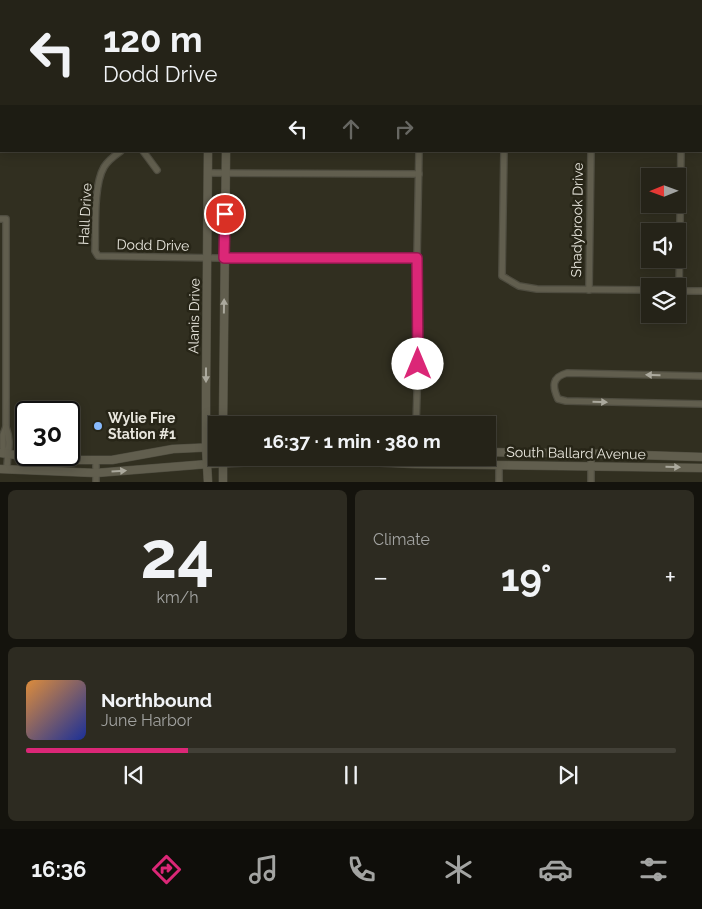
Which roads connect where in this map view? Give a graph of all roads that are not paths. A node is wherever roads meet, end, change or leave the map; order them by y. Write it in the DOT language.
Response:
graph roads {
  1 [pos="120,152"];
  2 [pos="144,152"];
  3 [pos="208,152"];
  4 [pos="226,152"];
  5 [pos="419,152"];
  6 [pos="504,152"];
  7 [pos="591,152"];
  8 [pos="681,152"];
  9 [pos="157,170"];
  10 [pos="208,173"];
  11 [pos="226,173"];
  12 [pos="419,174"];
  13 [pos="3,219"];
  14 [pos="98,256"];
  15 [pos="207,258"];
  16 [pos="224,258"];
  17 [pos="417,258"];
  18 [pos="678,278"];
  19 [pos="589,290"];
  20 [pos="641,290"];
  21 [pos="686,291"];
  22 [pos="702,291"];
  23 [pos="3,308"];
  24 [pos="702,376"];
  25 [pos="3,397"];
  26 [pos="702,404"];
  27 [pos="223,416"];
  28 [pos="416,416"];
  29 [pos="206,447"];
  30 [pos="496,452"];
  31 [pos="4,454"];
  32 [pos="591,454"];
  33 [pos="702,457"];
  34 [pos="96,460"];
  35 [pos="208,464"];
  36 [pos="496,465"];
  37 [pos="499,465"];
  38 [pos="208,466"];
  39 [pos="223,466"];
  40 [pos="591,466"];
  41 [pos="702,468"];
  42 [pos="4,469"];
  43 [pos="96,473"];
  44 [pos="96,482"];
  45 [pos="208,482"];
  46 [pos="223,482"];
  47 [pos="499,482"];
  48 [pos="591,482"];
  1 -- 14 [label="street, Hall Drive"];
  2 -- 9 [label="street"];
  3 -- 10 [label="main road, Alanis Drive"];
  4 -- 11 [label="main road"];
  5 -- 12 [label="street"];
  6 -- 19 [label="street"];
  7 -- 19 [label="street, Shadybrook Drive"];
  8 -- 18 [label="street"];
  10 -- 11 [label="street"];
  10 -- 15 [label="main road, Alanis Drive"];
  11 -- 12 [label="street"];
  11 -- 16 [label="main road"];
  12 -- 17 [label="street"];
  13 -- 23 [label="street"];
  14 -- 15 [label="street, Dodd Drive"];
  15 -- 16 [label="street, Dodd Drive"];
  15 -- 29 [label="main road, Alanis Drive, one-way"];
  16 -- 17 [label="street, Dodd Drive"];
  27 -- 16 [label="main road, one-way"];
  17 -- 28 [label="street"];
  19 -- 20 [label="street"];
  21 -- 22 [label="street"];
  23 -- 25 [label="street"];
  24 -- 26 [label="street, one-way"];
  25 -- 31 [label="street"];
  29 -- 34 [label="main road"];
  29 -- 35 [label="main road, Alanis Drive"];
  30 -- 32 [label="main road, South Ballard Avenue"];
  31 -- 34 [label="main road"];
  31 -- 42 [label="street"];
  32 -- 33 [label="main road, South Ballard Avenue"];
  32 -- 40 [label="street"];
  34 -- 43 [label="street"];
  43 -- 35 [label="main road, South Ballard Avenue, one-way"];
  36 -- 37 [label="main road, South Ballard Avenue"];
  37 -- 40 [label="main road, South Ballard Avenue"];
  37 -- 47 [label="street"];
  38 -- 45 [label="main road, Alanis Drive"];
  39 -- 46 [label="main road"];
  40 -- 41 [label="main road, South Ballard Avenue, one-way"];
  40 -- 48 [label="street"];
  42 -- 43 [label="main road, South Ballard Avenue"];
  43 -- 44 [label="street"];
}
